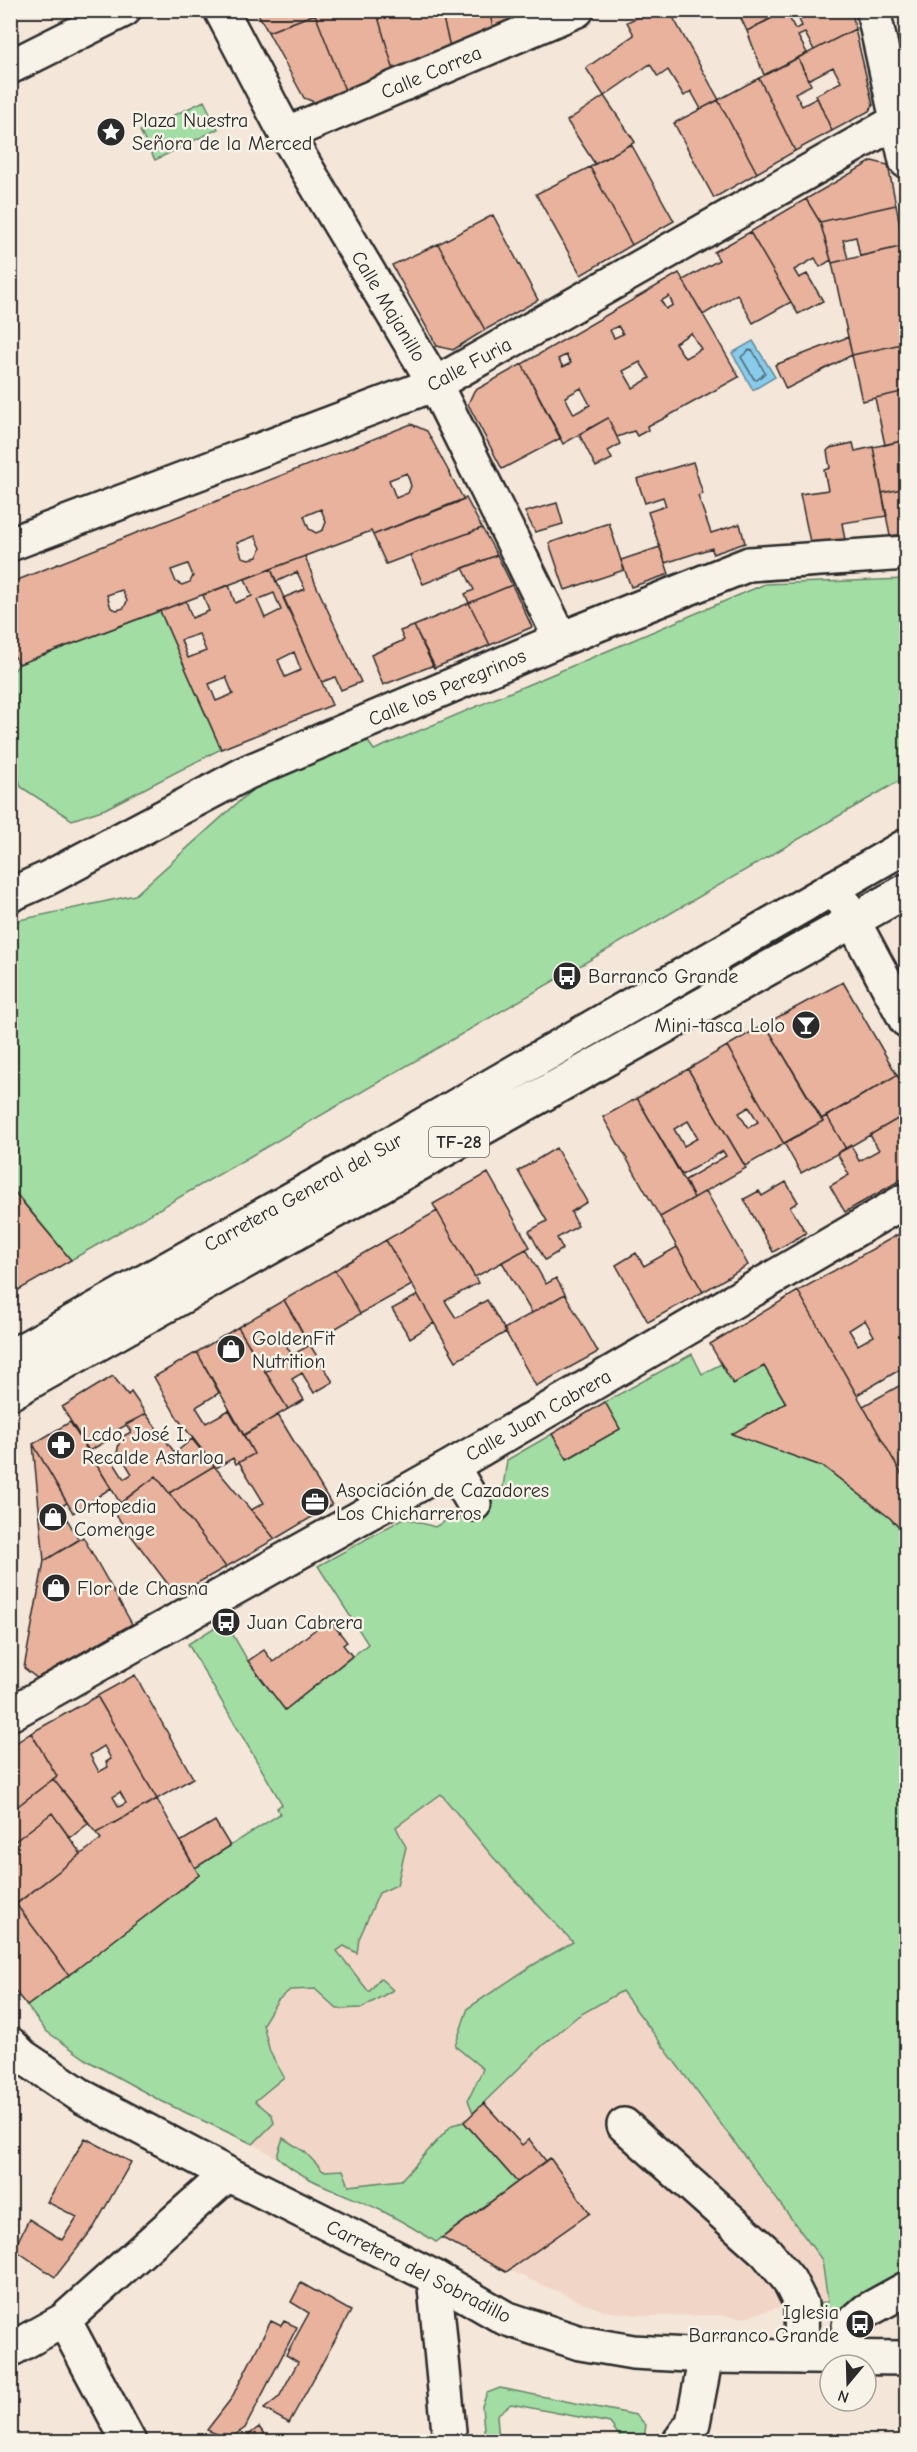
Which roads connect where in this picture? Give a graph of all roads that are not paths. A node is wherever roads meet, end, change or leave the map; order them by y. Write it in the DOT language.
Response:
graph roads {
  1 [pos="124,10"];
  2 [pos="221,10"];
  3 [pos="577,10"];
  4 [pos="873,10"];
  5 [pos="10,67"];
  6 [pos="897,122"];
  7 [pos="286,134"];
  8 [pos="906,161"];
  9 [pos="435,384"];
  10 [pos="10,543"];
  11 [pos="906,553"];
  12 [pos="561,639"];
  13 [pos="906,846"];
  14 [pos="835,887"];
  15 [pos="906,891"];
  16 [pos="10,895"];
  17 [pos="852,921"];
  18 [pos="906,1020"];
  19 [pos="906,1200"];
  20 [pos="10,1357"];
  21 [pos="10,1393"];
  22 [pos="452,1466"];
  23 [pos="474,1504"];
  24 [pos="10,1714"];
  25 [pos="10,2044"];
  26 [pos="624,2125"];
  27 [pos="228,2174"];
  28 [pos="434,2277"];
  29 [pos="906,2289"];
  30 [pos="64,2320"];
  31 [pos="10,2350"];
  32 [pos="846,2353"];
  33 [pos="706,2356"];
  34 [pos="802,2357"];
  35 [pos="818,2357"];
  36 [pos="878,2358"];
  37 [pos="906,2358"];
  38 [pos="693,2435"];
  39 [pos="129,2442"];
  40 [pos="450,2442"];
  1 -- 5 [label="street"];
  2 -- 7 [label="street, Calle Majanillo"];
  3 -- 7 [label="street, Calle Correa"];
  4 -- 6 [label="street"];
  6 -- 8 [label="street"];
  6 -- 9 [label="street, Calle Furia"];
  7 -- 9 [label="street, Calle Majanillo"];
  9 -- 10 [label="street, Calle Furia"];
  9 -- 12 [label="street, Calle Majanillo"];
  11 -- 12 [label="street, Calle los Peregrinos"];
  12 -- 16 [label="street, Calle los Peregrinos"];
  13 -- 14 [label="street, Carretera General del Sur / TF-28"];
  14 -- 17 [label="street"];
  14 -- 20 [label="street, Carretera General del Sur / TF-28"];
  15 -- 17 [label="street, Carretera General del Sur / TF-28"];
  17 -- 18 [label="street"];
  17 -- 21 [label="street, Carretera General del Sur / TF-28"];
  19 -- 22 [label="street, Calle Juan Cabrera"];
  22 -- 23 [label="street"];
  22 -- 24 [label="street, Calle Juan Cabrera"];
  25 -- 27 [label="street, Carretera del Sobradillo"];
  26 -- 34 [label="street"];
  27 -- 28 [label="street, Carretera del Sobradillo"];
  27 -- 30 [label="street"];
  28 -- 33 [label="street, Carretera del Sobradillo"];
  28 -- 40 [label="street"];
  29 -- 32 [label="street"];
  30 -- 31 [label="street"];
  30 -- 39 [label="street"];
  33 -- 34 [label="street, Carretera del Sobradillo"];
  33 -- 38 [label="street"];
  34 -- 35 [label="street, Carretera del Sobradillo"];
  36 -- 37 [label="street, Carretera del Sobradillo"];
}
